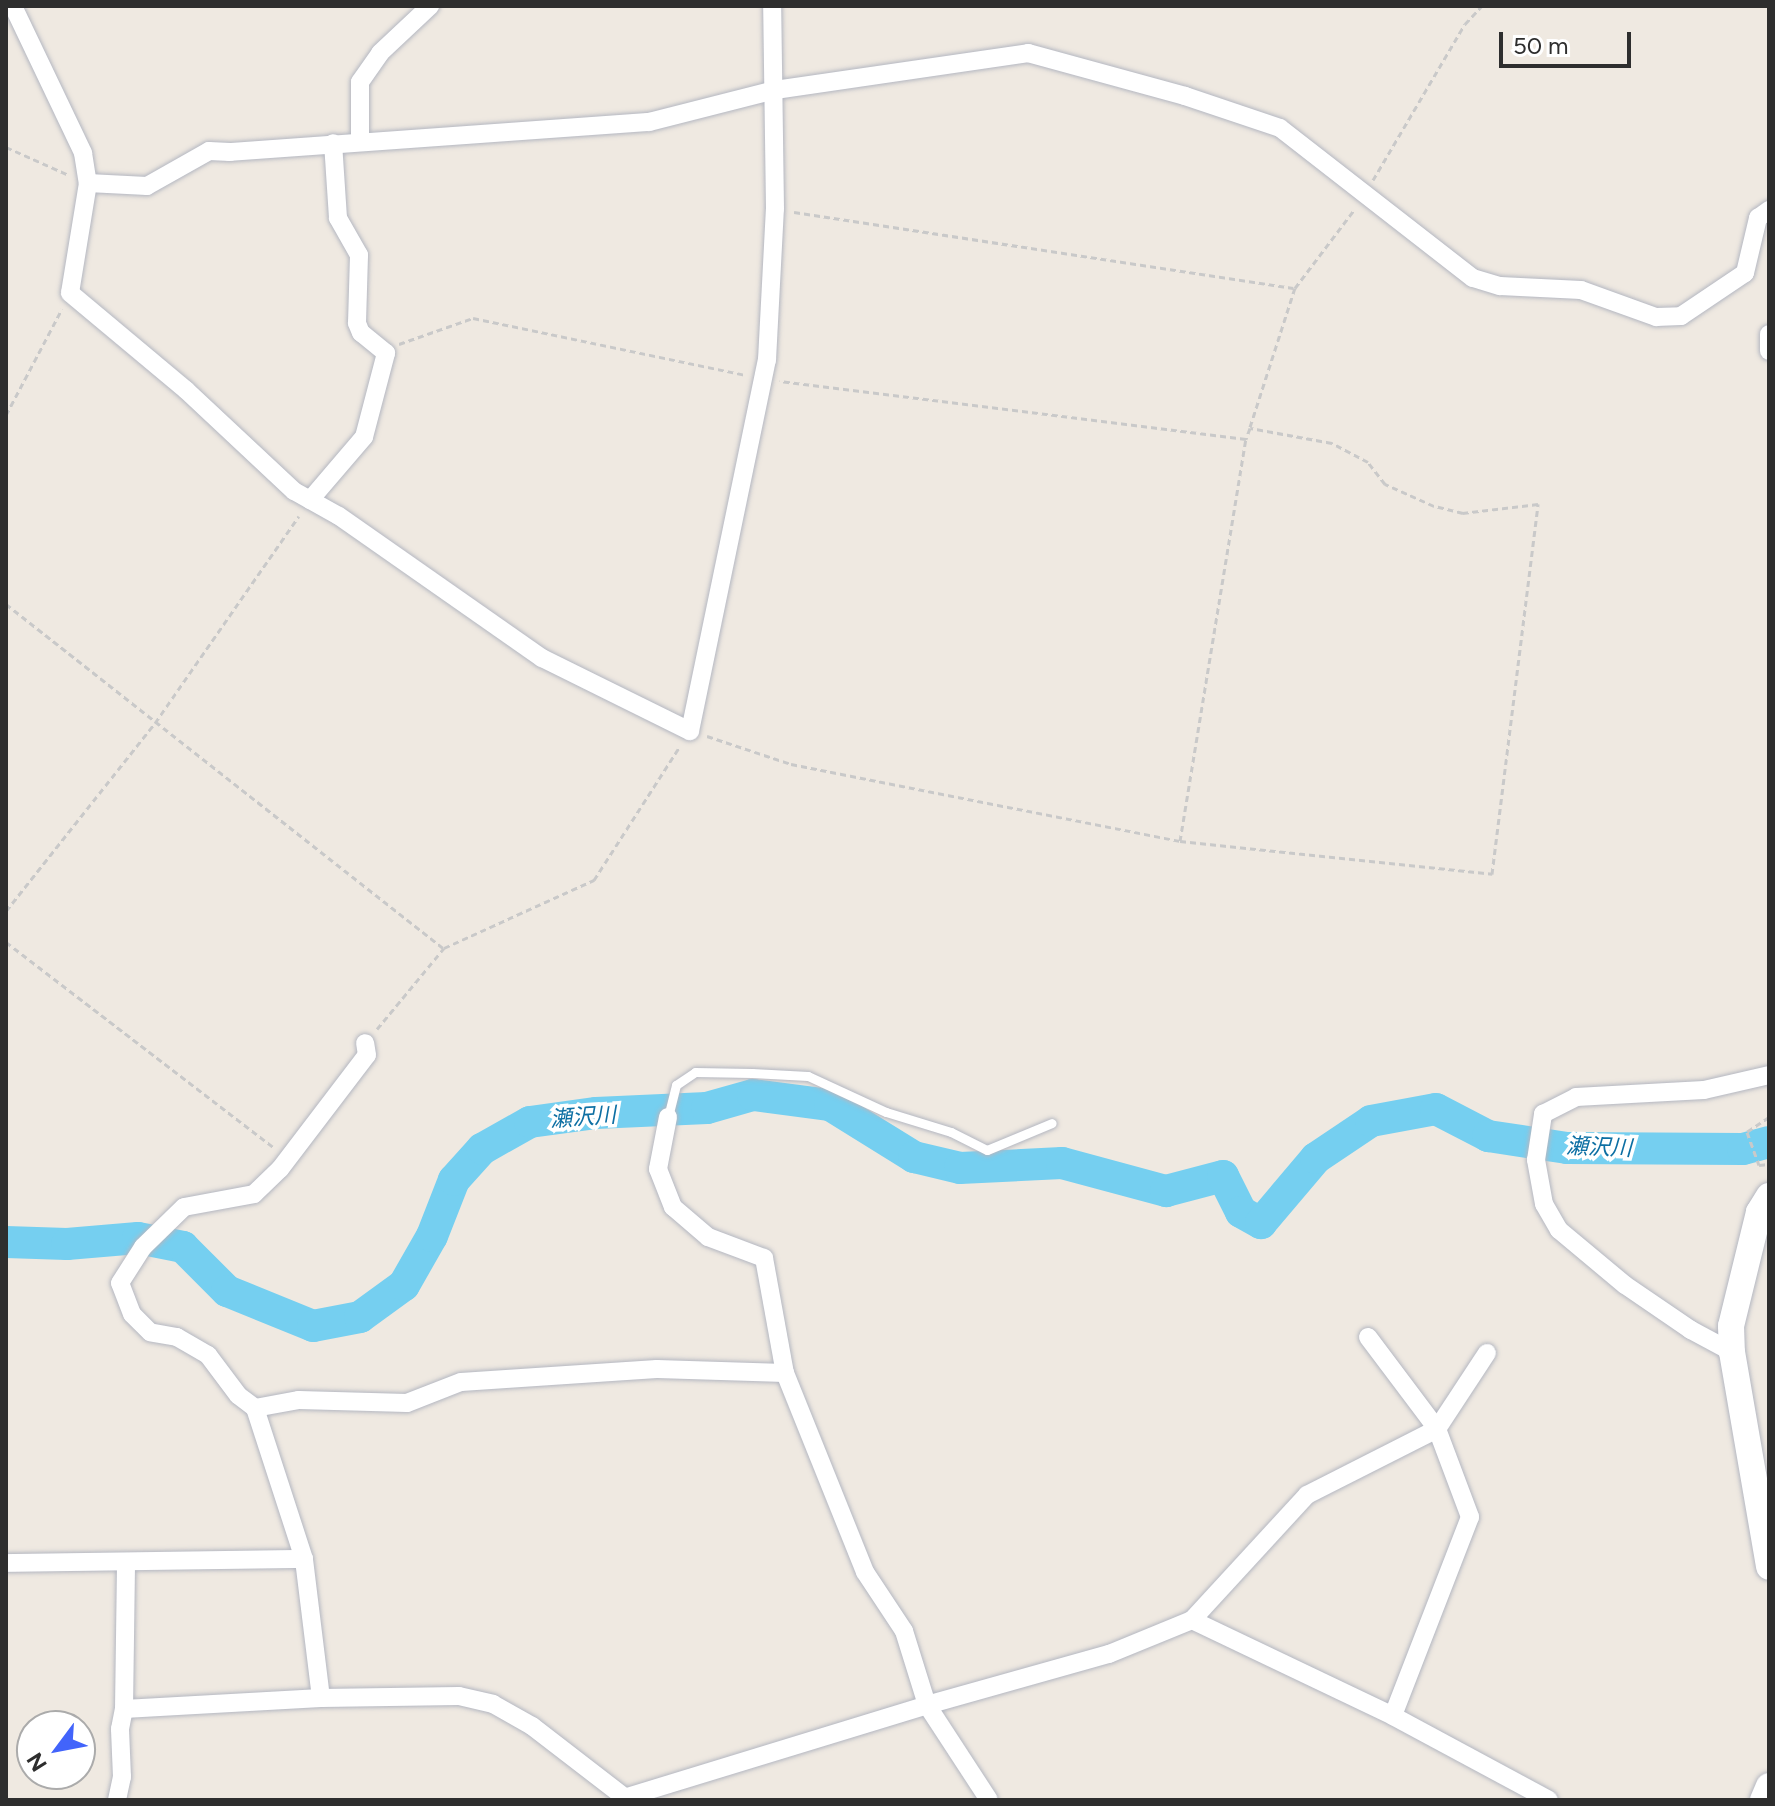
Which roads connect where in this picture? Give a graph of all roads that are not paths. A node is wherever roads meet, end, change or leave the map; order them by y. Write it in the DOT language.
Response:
graph roads {
  1 [pos="13,6"];
  2 [pos="430,6"];
  3 [pos="772,6"];
  4 [pos="775,90"];
  5 [pos="360,141"];
  6 [pos="333,143"];
  7 [pos="88,183"];
  8 [pos="1769,210"];
  9 [pos="1769,334"];
  10 [pos="1769,351"];
  11 [pos="310,500"];
  12 [pos="365,1043"];
  13 [pos="1769,1075"];
  14 [pos="668,1117"];
  15 [pos="1052,1123"];
  16 [pos="1769,1196"];
  17 [pos="1368,1337"];
  18 [pos="1732,1352"];
  19 [pos="1487,1353"];
  20 [pos="785,1373"];
  21 [pos="255,1408"];
  22 [pos="1437,1429"];
  23 [pos="304,1559"];
  24 [pos="6,1563"];
  25 [pos="126,1564"];
  26 [pos="1769,1567"];
  27 [pos="1192,1620"];
  28 [pos="321,1698"];
  29 [pos="927,1705"];
  30 [pos="124,1709"];
  31 [pos="1393,1716"];
  32 [pos="1769,1786"];
  33 [pos="1522,1794"];
  34 [pos="627,1799"];
  35 [pos="117,1800"];
  36 [pos="989,1800"];
  37 [pos="1549,1800"];
  38 [pos="1763,1800"];
  1 -- 7 [label="street"];
  2 -- 5 [label="street"];
  3 -- 4 [label="street"];
  4 -- 5 [label="street"];
  4 -- 8 [label="street"];
  4 -- 11 [label="street"];
  5 -- 6 [label="street"];
  6 -- 7 [label="street"];
  6 -- 11 [label="street"];
  7 -- 11 [label="street"];
  9 -- 10 [label="street"];
  12 -- 21 [label="street"];
  13 -- 18 [label="street"];
  14 -- 15 [label="lane"];
  14 -- 20 [label="street"];
  16 -- 18 [label="main road"];
  17 -- 22 [label="street"];
  18 -- 26 [label="main road"];
  19 -- 22 [label="street"];
  20 -- 21 [label="street"];
  20 -- 29 [label="street"];
  21 -- 23 [label="street"];
  22 -- 27 [label="street"];
  22 -- 31 [label="street"];
  23 -- 25 [label="street"];
  23 -- 28 [label="street"];
  24 -- 25 [label="street"];
  25 -- 30 [label="street"];
  27 -- 29 [label="street"];
  27 -- 31 [label="street"];
  28 -- 30 [label="street"];
  28 -- 34 [label="street"];
  29 -- 34 [label="street"];
  29 -- 36 [label="street"];
  30 -- 35 [label="street"];
  31 -- 33 [label="street"];
  32 -- 38 [label="main road"];
  33 -- 37 [label="street"];
}
